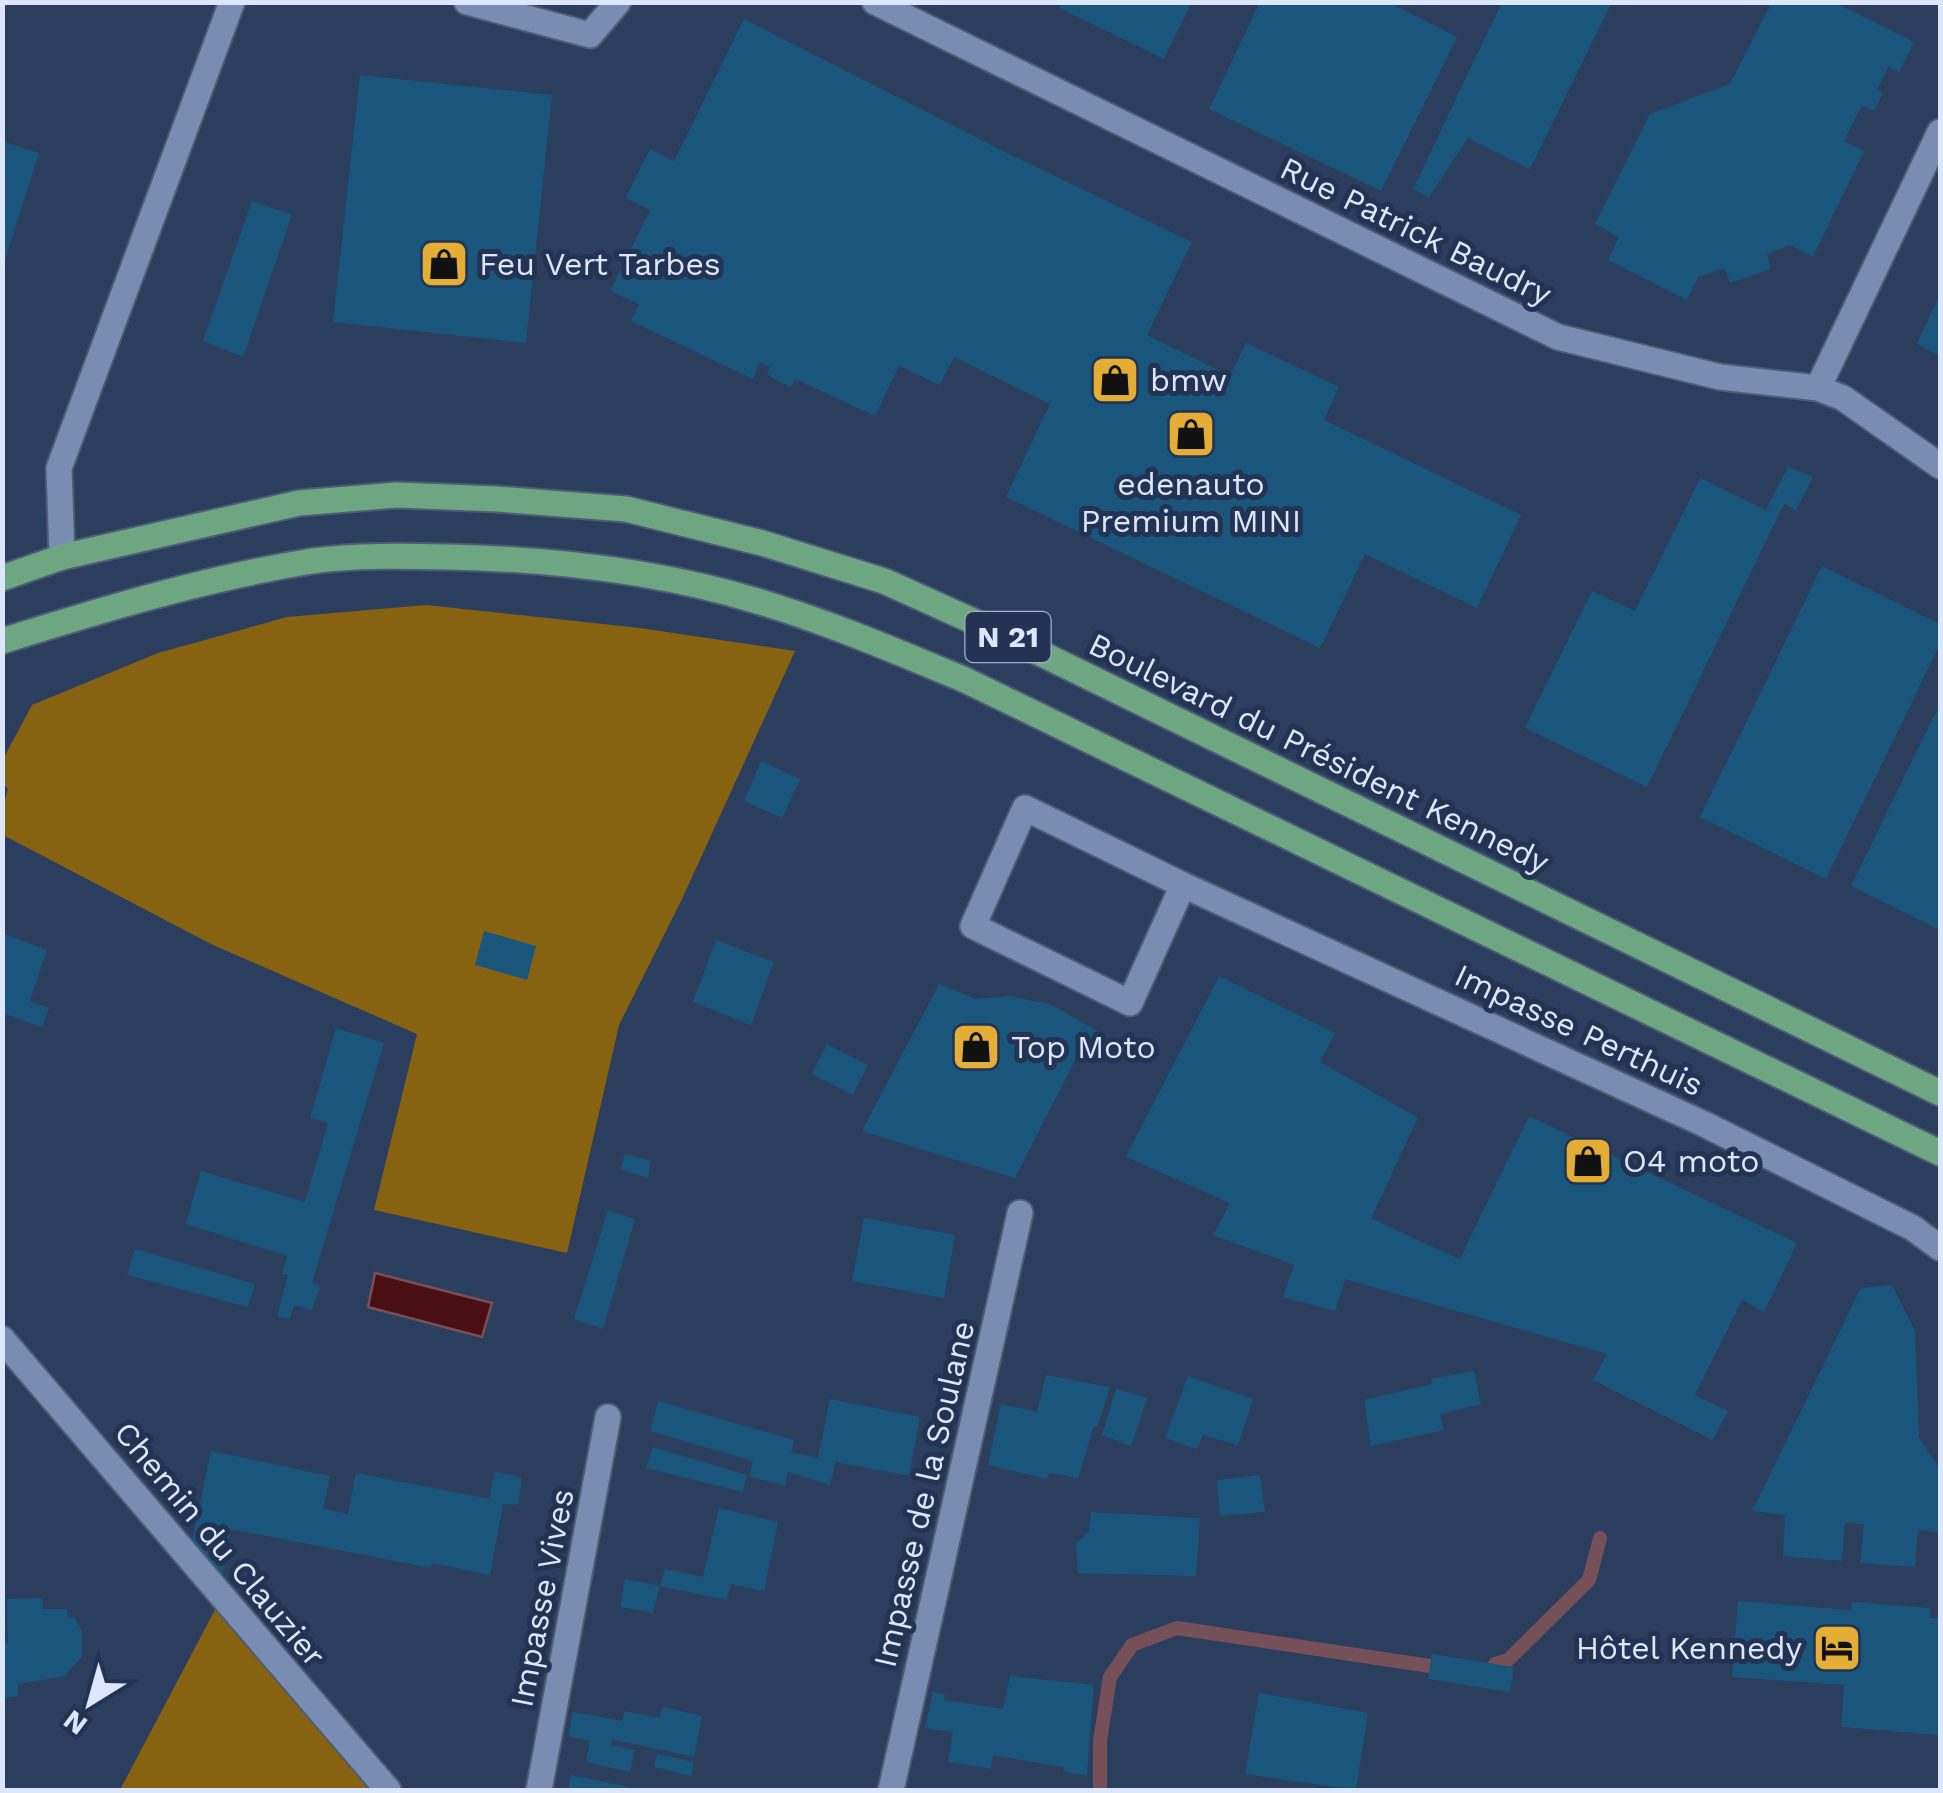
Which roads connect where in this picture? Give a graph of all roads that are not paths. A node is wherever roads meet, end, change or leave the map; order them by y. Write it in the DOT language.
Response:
graph roads {
  1 [pos="232,2"];
  2 [pos="467,2"];
  3 [pos="618,2"];
  4 [pos="875,2"];
  5 [pos="1940,132"];
  6 [pos="1818,388"];
  7 [pos="1940,466"];
  8 [pos="62,557"];
  9 [pos="2,578"];
  10 [pos="2,640"];
  11 [pos="1183,885"];
  12 [pos="1940,1093"];
  13 [pos="1940,1153"];
  14 [pos="1020,1212"];
  15 [pos="1940,1248"];
  16 [pos="2,1339"];
  17 [pos="608,1417"];
  18 [pos="388,1790"];
  19 [pos="539,1790"];
  20 [pos="891,1790"];
  1 -- 8 [label="street"];
  2 -- 3 [label="street"];
  4 -- 6 [label="street, Rue Patrick Baudry"];
  5 -- 6 [label="street"];
  6 -- 7 [label="street, Rue Patrick Baudry"];
  8 -- 9 [label="main road, Boulevard du Président Kennedy / N 21"];
  8 -- 12 [label="main road, Boulevard du Président Kennedy / N 21"];
  10 -- 13 [label="main road, N 21"];
  11 -- 11 [label="street, Impasse Perthuis"];
  11 -- 15 [label="street, Impasse Perthuis"];
  14 -- 20 [label="street, Impasse de la Soulane"];
  16 -- 18 [label="street, Chemin du Clauzier"];
  17 -- 19 [label="street, Impasse Vives"];
}
